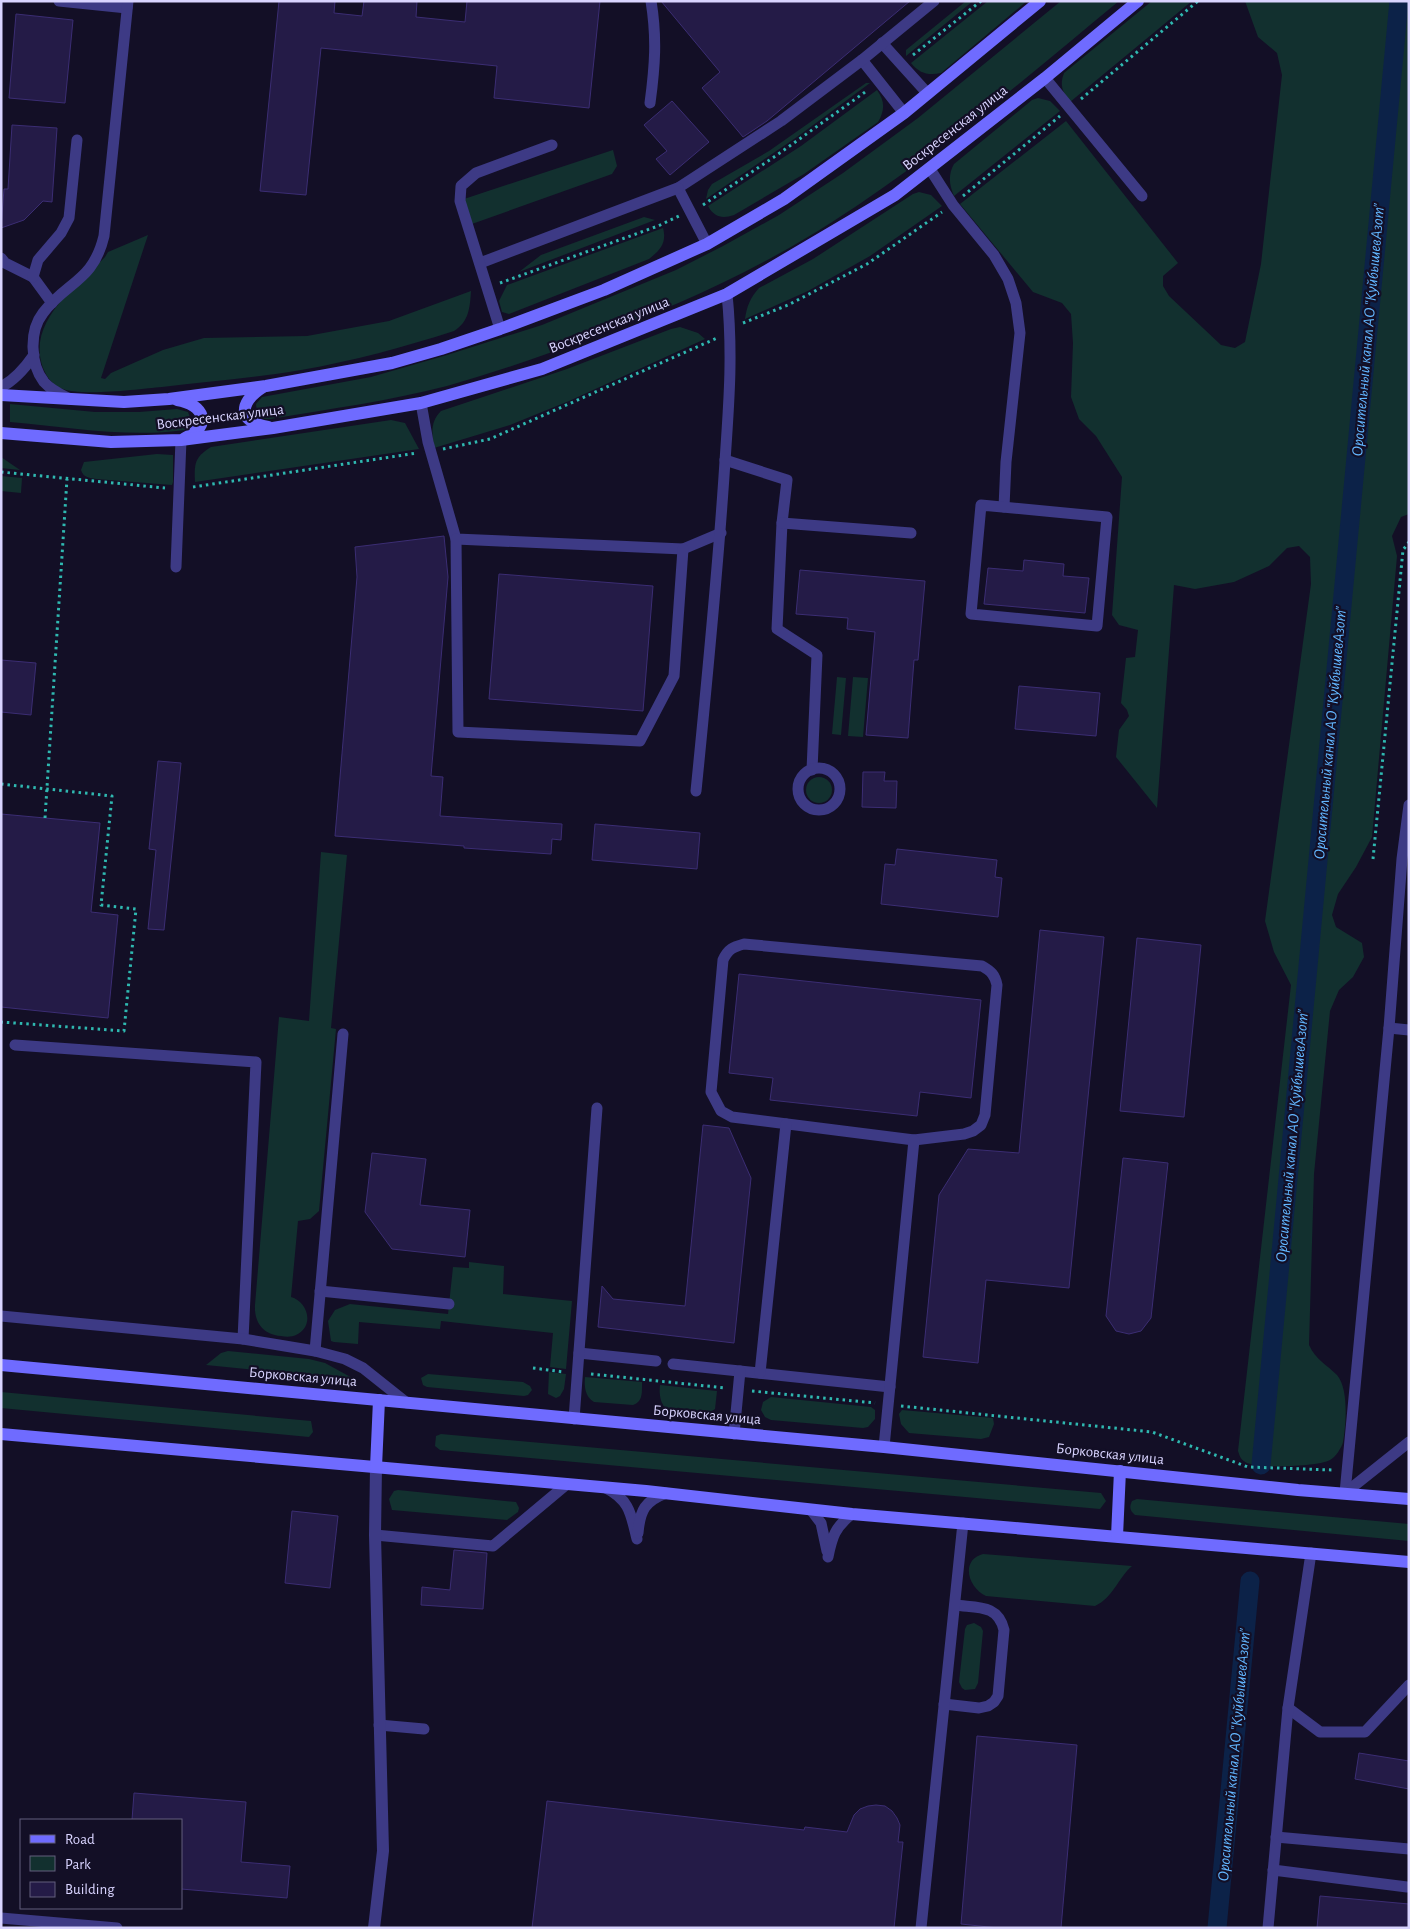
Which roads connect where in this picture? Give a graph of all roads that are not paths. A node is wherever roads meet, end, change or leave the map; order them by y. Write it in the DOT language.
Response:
graph roads {
  1 [pos="59,1"];
  2 [pos="651,1"];
  3 [pos="934,1"];
  4 [pos="1040,1"];
  5 [pos="1138,1"];
  6 [pos="128,5"];
  7 [pos="882,43"];
  8 [pos="862,60"];
  9 [pos="1045,78"];
  10 [pos="928,94"];
  11 [pos="650,103"];
  12 [pos="904,113"];
  13 [pos="77,140"];
  14 [pos="552,145"];
  15 [pos="930,169"];
  16 [pos="678,188"];
  17 [pos="1142,196"];
  18 [pos="707,244"];
  19 [pos="1,258"];
  20 [pos="480,263"];
  21 [pos="33,277"];
  22 [pos="727,294"];
  23 [pos="52,303"];
  24 [pos="500,329"];
  25 [pos="34,355"];
  26 [pos="266,386"];
  27 [pos="1,388"];
  28 [pos="1,395"];
  29 [pos="169,399"];
  30 [pos="73,400"];
  31 [pos="421,403"];
  32 [pos="273,428"];
  33 [pos="1,433"];
  34 [pos="181,440"];
  35 [pos="725,460"];
  36 [pos="1004,507"];
  37 [pos="782,523"];
  38 [pos="721,533"];
  39 [pos="911,533"];
  40 [pos="456,538"];
  41 [pos="683,549"];
  42 [pos="176,567"];
  43 [pos="812,770"];
  44 [pos="696,791"];
  45 [pos="1409,805"];
  46 [pos="1389,1028"];
  47 [pos="1409,1030"];
  48 [pos="343,1034"];
  49 [pos="16,1045"];
  50 [pos="597,1108"];
  51 [pos="786,1124"];
  52 [pos="914,1140"];
  53 [pos="320,1291"];
  54 [pos="449,1304"];
  55 [pos="1,1316"];
  56 [pos="243,1339"];
  57 [pos="315,1351"];
  58 [pos="579,1353"];
  59 [pos="656,1362"];
  60 [pos="673,1364"];
  61 [pos="1,1365"];
  62 [pos="740,1370"];
  63 [pos="760,1373"];
  64 [pos="890,1387"];
  65 [pos="379,1400"];
  66 [pos="407,1403"];
  67 [pos="574,1419"];
  68 [pos="1,1434"];
  69 [pos="734,1434"];
  70 [pos="1409,1442"];
  71 [pos="884,1448"];
  72 [pos="376,1467"];
  73 [pos="1120,1472"];
  74 [pos="567,1484"];
  75 [pos="604,1487"];
  76 [pos="666,1493"];
  77 [pos="1345,1493"];
  78 [pos="1409,1499"];
  79 [pos="811,1510"];
  80 [pos="852,1514"];
  81 [pos="963,1523"];
  82 [pos="375,1535"];
  83 [pos="1116,1536"];
  84 [pos="1311,1553"];
  85 [pos="1409,1562"];
  86 [pos="955,1605"];
  87 [pos="1409,1685"];
  88 [pos="944,1704"];
  89 [pos="1288,1708"];
  90 [pos="379,1725"];
  91 [pos="424,1729"];
  92 [pos="1276,1837"];
  93 [pos="1409,1849"];
  94 [pos="1273,1870"];
  95 [pos="1407,1887"];
  96 [pos="1,1918"];
  97 [pos="117,1928"];
  98 [pos="374,1928"];
  99 [pos="921,1928"];
  100 [pos="1268,1928"];
  1 -- 6 [label="lane"];
  2 -- 11 [label="lane"];
  3 -- 7 [label="lane"];
  4 -- 10 [label="main road, Воскресенская улица"];
  5 -- 9 [label="main road, Воскресенская улица"];
  6 -- 23 [label="lane"];
  7 -- 8 [label="lane"];
  7 -- 10 [label="lane"];
  8 -- 12 [label="lane"];
  8 -- 16 [label="lane"];
  9 -- 15 [label="main road, Воскресенская улица"];
  9 -- 17 [label="lane"];
  10 -- 12 [label="main road, Воскресенская улица"];
  12 -- 18 [label="main road, Воскресенская улица"];
  13 -- 21 [label="lane"];
  14 -- 20 [label="lane"];
  15 -- 22 [label="main road, Воскресенская улица"];
  15 -- 36 [label="lane"];
  16 -- 18 [label="lane"];
  16 -- 20 [label="lane"];
  18 -- 24 [label="main road, Воскресенская улица"];
  19 -- 21 [label="lane"];
  20 -- 24 [label="lane"];
  21 -- 23 [label="lane"];
  22 -- 31 [label="main road, Воскресенская улица"];
  22 -- 35 [label="lane"];
  23 -- 25 [label="lane"];
  24 -- 26 [label="main road, Воскресенская улица"];
  25 -- 27 [label="lane"];
  25 -- 30 [label="lane"];
  26 -- 29 [label="main road, Воскресенская улица"];
  26 -- 32 [label="main road"];
  28 -- 30 [label="main road, Воскресенская улица"];
  29 -- 30 [label="main road, Воскресенская улица"];
  29 -- 34 [label="main road"];
  31 -- 32 [label="main road, Воскресенская улица"];
  31 -- 40 [label="lane"];
  32 -- 34 [label="main road, Воскресенская улица"];
  33 -- 34 [label="main road, Воскресенская улица"];
  34 -- 42 [label="lane"];
  35 -- 37 [label="lane"];
  35 -- 38 [label="lane"];
  36 -- 36 [label="lane"];
  37 -- 39 [label="lane"];
  37 -- 43 [label="lane"];
  38 -- 41 [label="lane"];
  38 -- 44 [label="lane"];
  40 -- 41 [label="lane"];
  40 -- 41 [label="lane"];
  45 -- 46 [label="lane"];
  46 -- 47 [label="lane"];
  46 -- 77 [label="lane"];
  48 -- 53 [label="lane"];
  49 -- 56 [label="lane"];
  50 -- 58 [label="lane"];
  51 -- 52 [label="lane"];
  51 -- 52 [label="lane"];
  51 -- 63 [label="lane"];
  52 -- 64 [label="lane"];
  53 -- 54 [label="lane"];
  53 -- 57 [label="lane"];
  55 -- 56 [label="lane"];
  56 -- 57 [label="lane"];
  57 -- 66 [label="lane"];
  58 -- 59 [label="lane"];
  58 -- 67 [label="lane"];
  60 -- 62 [label="lane"];
  61 -- 65 [label="main road, Борковская улица"];
  62 -- 63 [label="lane"];
  62 -- 69 [label="lane"];
  63 -- 64 [label="lane"];
  64 -- 71 [label="lane"];
  65 -- 66 [label="main road, Борковская улица"];
  65 -- 72 [label="main road"];
  66 -- 67 [label="main road, Борковская улица"];
  67 -- 69 [label="main road, Борковская улица"];
  68 -- 72 [label="main road"];
  69 -- 71 [label="main road, Борковская улица"];
  70 -- 77 [label="lane"];
  71 -- 73 [label="main road, Борковская улица"];
  72 -- 74 [label="main road"];
  72 -- 82 [label="street"];
  73 -- 77 [label="main road, Борковская улица"];
  73 -- 83 [label="main road"];
  74 -- 75 [label="main road"];
  74 -- 82 [label="lane"];
  75 -- 76 [label="main road"];
  75 -- 76 [label="lane"];
  76 -- 79 [label="main road"];
  77 -- 78 [label="main road, Борковская улица"];
  79 -- 80 [label="main road"];
  79 -- 80 [label="lane"];
  80 -- 81 [label="main road"];
  81 -- 83 [label="main road"];
  81 -- 86 [label="lane"];
  82 -- 90 [label="street"];
  83 -- 84 [label="main road"];
  84 -- 85 [label="main road"];
  84 -- 89 [label="lane"];
  86 -- 88 [label="lane"];
  86 -- 88 [label="lane"];
  87 -- 89 [label="lane"];
  88 -- 99 [label="lane"];
  89 -- 92 [label="lane"];
  90 -- 91 [label="lane"];
  90 -- 98 [label="street"];
  92 -- 93 [label="lane"];
  92 -- 94 [label="lane"];
  94 -- 95 [label="lane"];
  94 -- 100 [label="lane"];
  96 -- 97 [label="lane"];
}
